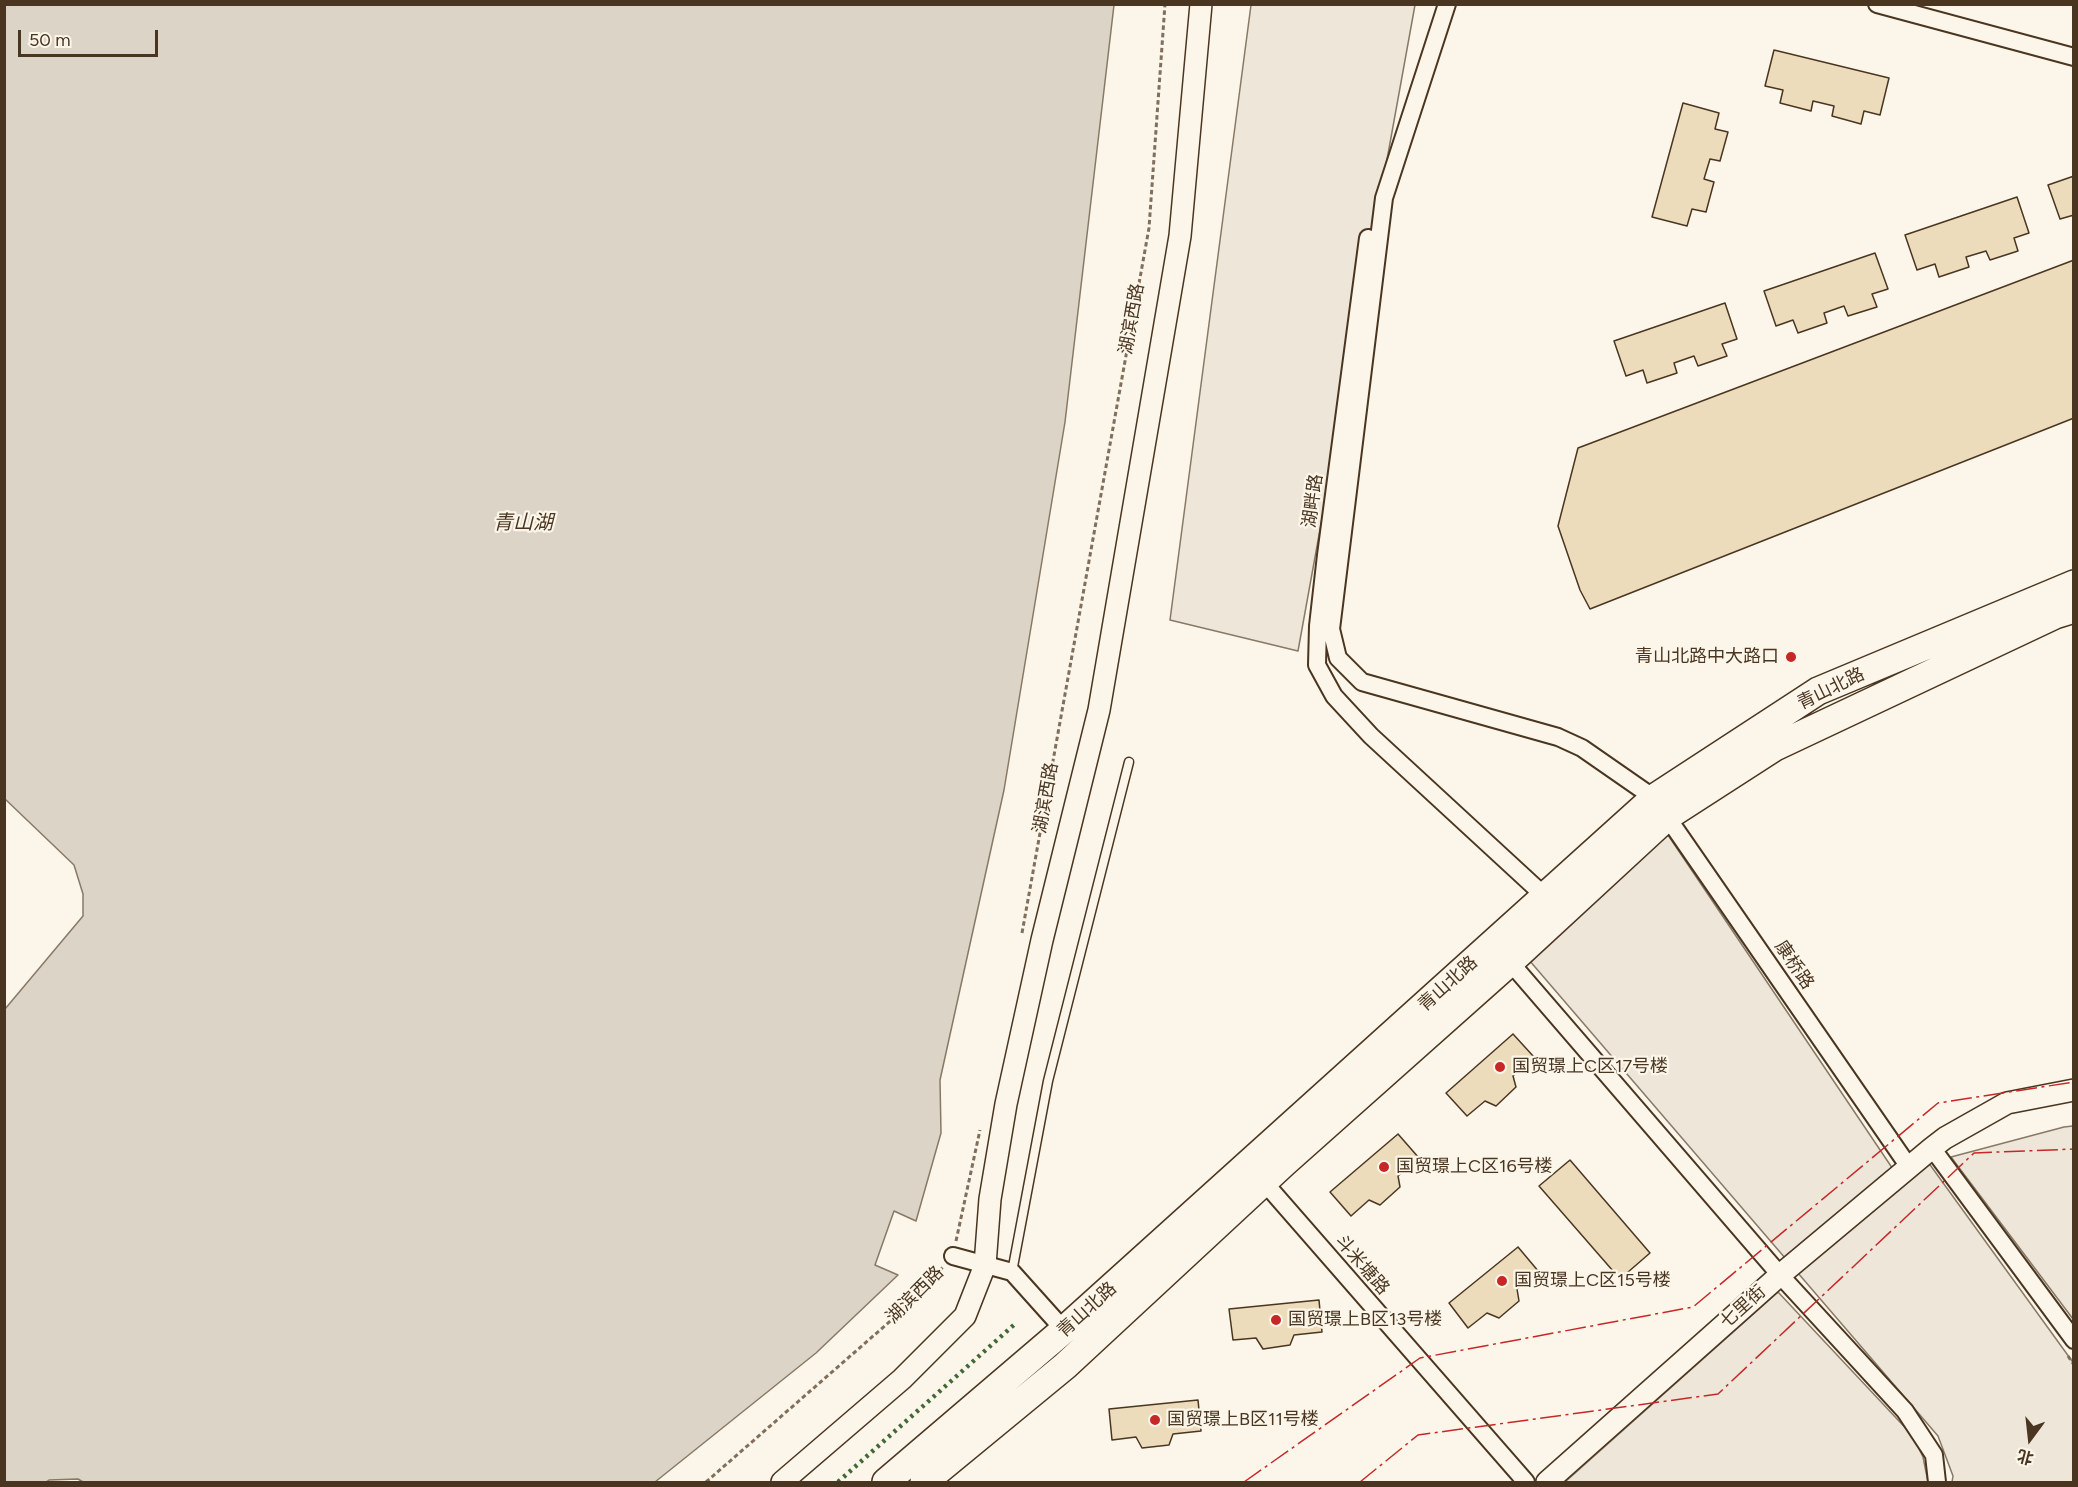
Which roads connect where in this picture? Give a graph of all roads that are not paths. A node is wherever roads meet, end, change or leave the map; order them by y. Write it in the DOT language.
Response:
graph roads {
  1 [pos="1201,4"];
  2 [pos="1434,4"];
  3 [pos="1447,4"];
  4 [pos="1877,4"];
  5 [pos="2073,57"];
  6 [pos="2073,584"];
  7 [pos="2073,609"];
  8 [pos="1129,762"];
  9 [pos="1655,801"];
  10 [pos="1553,904"];
  11 [pos="1509,962"];
  12 [pos="2073,1090"];
  13 [pos="1938,1143"];
  14 [pos="1909,1167"];
  15 [pos="1264,1182"];
  16 [pos="953,1256"];
  17 [pos="985,1265"];
  18 [pos="1012,1272"];
  19 [pos="1780,1275"];
  20 [pos="1064,1330"];
  21 [pos="2073,1340"];
  22 [pos="782,1482"];
  23 [pos="886,1482"];
  24 [pos="924,1482"];
  25 [pos="1526,1482"];
  26 [pos="1546,1482"];
  27 [pos="1937,1482"];
  1 -- 17 [label="street, 湖滨西路"];
  2 -- 10 [label="street, 湖畔路"];
  3 -- 9 [label="street, 湖畔路"];
  4 -- 5 [label="street"];
  6 -- 9 [label="main road, 青山北路"];
  7 -- 9 [label="main road, 青山北路"];
  8 -- 18 [label="lane"];
  9 -- 10 [label="main road, 青山北路"];
  9 -- 14 [label="street, 康桥路"];
  10 -- 11 [label="main road, 青山北路"];
  10 -- 20 [label="main road, 青山北路"];
  11 -- 15 [label="main road, 青山北路"];
  11 -- 19 [label="street"];
  12 -- 13 [label="street, 七里街"];
  13 -- 14 [label="street, 七里街"];
  13 -- 21 [label="street"];
  14 -- 19 [label="street, 七里街"];
  15 -- 24 [label="main road, 青山北路"];
  15 -- 25 [label="street, 斗米塘路"];
  16 -- 17 [label="street"];
  17 -- 18 [label="street"];
  17 -- 22 [label="street, 湖滨西路"];
  18 -- 20 [label="street"];
  19 -- 26 [label="street, 七里街"];
  19 -- 27 [label="street"];
  20 -- 23 [label="main road, 青山北路"];
}
